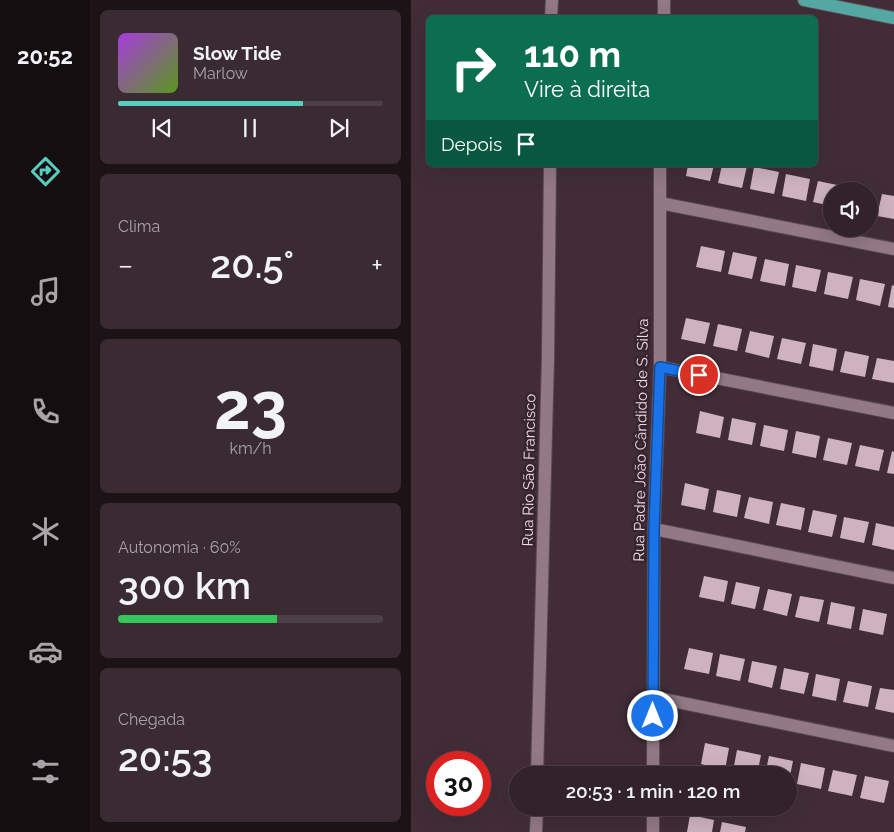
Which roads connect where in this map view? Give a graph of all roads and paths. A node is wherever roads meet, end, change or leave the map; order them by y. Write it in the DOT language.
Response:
graph roads {
  1 [pos="551,0"];
  2 [pos="665,0"];
  3 [pos="804,0"];
  4 [pos="551,15"];
  5 [pos="664,15"];
  6 [pos="894,18"];
  7 [pos="550,167"];
  8 [pos="660,167"];
  9 [pos="660,203"];
  10 [pos="894,248"];
  11 [pos="660,367"];
  12 [pos="894,413"];
  13 [pos="654,529"];
  14 [pos="894,578"];
  15 [pos="653,696"];
  16 [pos="894,746"];
  17 [pos="537,766"];
  18 [pos="653,766"];
  19 [pos="537,816"];
  20 [pos="653,816"];
  21 [pos="536,832"];
  22 [pos="653,832"];
  1 -- 4 [label="street"];
  2 -- 5 [label="street"];
  3 -- 6 [label="main road"];
  7 -- 17 [label="street, Rua Rio São Francisco"];
  8 -- 9 [label="street, Rua Padre João Cândido de S. Silva"];
  9 -- 10 [label="street"];
  9 -- 11 [label="street, Rua Padre João Cândido de S. Silva"];
  11 -- 12 [label="street"];
  11 -- 13 [label="street, Rua Padre João Cândido de S. Silva"];
  13 -- 14 [label="street"];
  13 -- 15 [label="street, Rua Padre João Cândido de S. Silva"];
  15 -- 16 [label="street"];
  15 -- 18 [label="street, Rua Padre João Cândido de S. Silva"];
  19 -- 21 [label="street"];
  20 -- 22 [label="street"];
}
